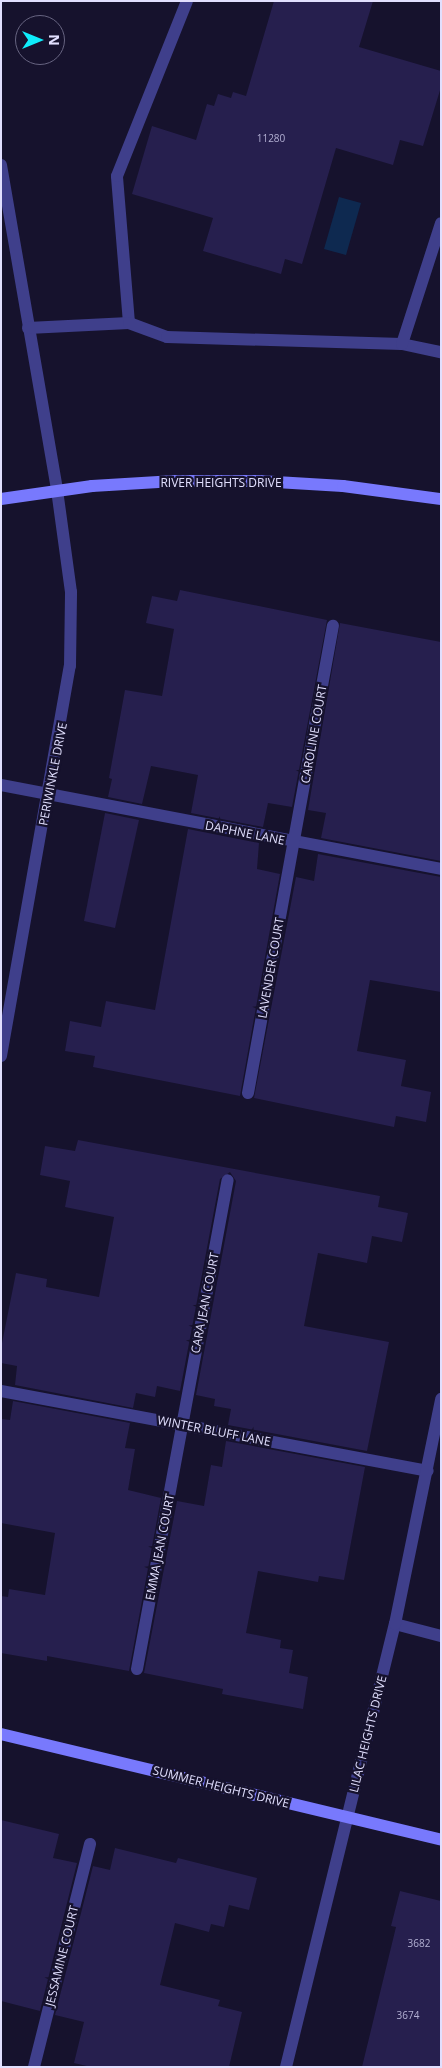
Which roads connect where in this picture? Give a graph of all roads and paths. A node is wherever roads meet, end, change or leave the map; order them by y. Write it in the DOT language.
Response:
graph roads {
  1 [pos="187,1"];
  2 [pos="1,165"];
  3 [pos="441,224"];
  4 [pos="129,323"];
  5 [pos="28,328"];
  6 [pos="402,344"];
  7 [pos="441,352"];
  8 [pos="57,490"];
  9 [pos="1,499"];
  10 [pos="441,499"];
  11 [pos="333,626"];
  12 [pos="1,785"];
  13 [pos="48,797"];
  14 [pos="294,842"];
  15 [pos="441,869"];
  16 [pos="1,1056"];
  17 [pos="248,1094"];
  18 [pos="228,1180"];
  19 [pos="1,1391"];
  20 [pos="441,1399"];
  21 [pos="183,1425"];
  22 [pos="428,1471"];
  23 [pos="395,1624"];
  24 [pos="441,1636"];
  25 [pos="137,1669"];
  26 [pos="1,1734"];
  27 [pos="348,1818"];
  28 [pos="441,1840"];
  29 [pos="90,1844"];
  30 [pos="34,2067"];
  31 [pos="286,2067"];
  1 -- 4 [label="street"];
  2 -- 5 [label="street, PERIWINKLE DRIVE"];
  3 -- 6 [label="street"];
  4 -- 5 [label="street"];
  4 -- 6 [label="street"];
  5 -- 8 [label="street, PERIWINKLE DRIVE"];
  6 -- 7 [label="street"];
  8 -- 9 [label="street, RIVER HEIGHTS DRIVE"];
  8 -- 10 [label="street, RIVER HEIGHTS DRIVE"];
  8 -- 13 [label="street, PERIWINKLE DRIVE"];
  11 -- 14 [label="street, CAROLINE COURT"];
  12 -- 13 [label="street, DAPHNE LANE"];
  13 -- 14 [label="street, DAPHNE LANE"];
  13 -- 16 [label="street, PERIWINKLE DRIVE"];
  14 -- 15 [label="street, DAPHNE LANE"];
  14 -- 17 [label="street, LAVENDER COURT"];
  18 -- 21 [label="street, CARA JEAN COURT"];
  19 -- 21 [label="street, WINTER BLUFF LANE"];
  20 -- 22 [label="street, LILAC HEIGHTS DRIVE"];
  21 -- 22 [label="street, WINTER BLUFF LANE"];
  21 -- 25 [label="street, EMMA JEAN COURT"];
  22 -- 23 [label="street, LILAC HEIGHTS DRIVE"];
  23 -- 24 [label="street"];
  23 -- 27 [label="street, LILAC HEIGHTS DRIVE"];
  26 -- 27 [label="street, SUMMER HEIGHTS DRIVE"];
  27 -- 28 [label="street, SUMMER HEIGHTS DRIVE"];
  27 -- 31 [label="street, LILAC HEIGHTS DRIVE"];
  29 -- 30 [label="street, JESSAMINE COURT"];
}
